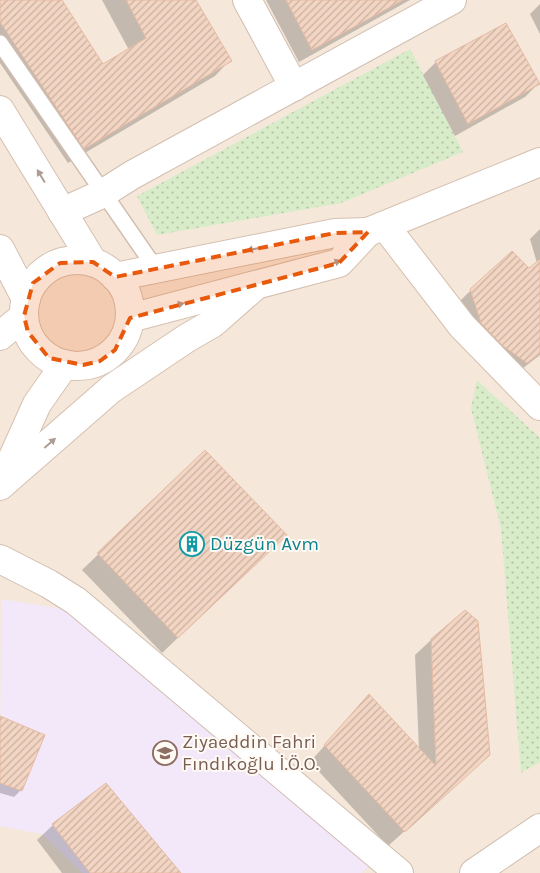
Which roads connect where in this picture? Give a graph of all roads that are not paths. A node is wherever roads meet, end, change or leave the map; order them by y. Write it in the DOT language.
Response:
graph roads {
  1 [pos="247,0"];
  2 [pos="452,0"];
  3 [pos="0,43"];
  4 [pos="294,87"];
  5 [pos="0,110"];
  6 [pos="540,162"];
  7 [pos="102,194"];
  8 [pos="62,212"];
  9 [pos="377,229"];
  10 [pos="0,249"];
  11 [pos="156,269"];
  12 [pos="104,270"];
  13 [pos="259,283"];
  14 [pos="25,307"];
  15 [pos="130,318"];
  16 [pos="0,336"];
  17 [pos="65,364"];
  18 [pos="540,406"];
  19 [pos="0,486"];
  20 [pos="0,559"];
  21 [pos="540,828"];
  22 [pos="398,873"];
  23 [pos="474,873"];
  1 -- 4 [label="street"];
  2 -- 4 [label="street"];
  3 -- 7 [label="lane"];
  4 -- 7 [label="street"];
  8 -- 5 [label="street, one-way"];
  6 -- 9 [label="street"];
  7 -- 8 [label="street"];
  7 -- 11 [label="lane"];
  8 -- 12 [label="street"];
  9 -- 11 [label="street, one-way"];
  13 -- 9 [label="street, one-way"];
  9 -- 18 [label="street"];
  10 -- 14 [label="street"];
  11 -- 12 [label="street"];
  12 -- 14 [label="street"];
  12 -- 15 [label="street"];
  15 -- 13 [label="street, one-way"];
  19 -- 13 [label="street, one-way"];
  14 -- 16 [label="street"];
  14 -- 17 [label="street"];
  15 -- 17 [label="street"];
  17 -- 19 [label="street"];
  20 -- 22 [label="street"];
  21 -- 23 [label="street"];
}
